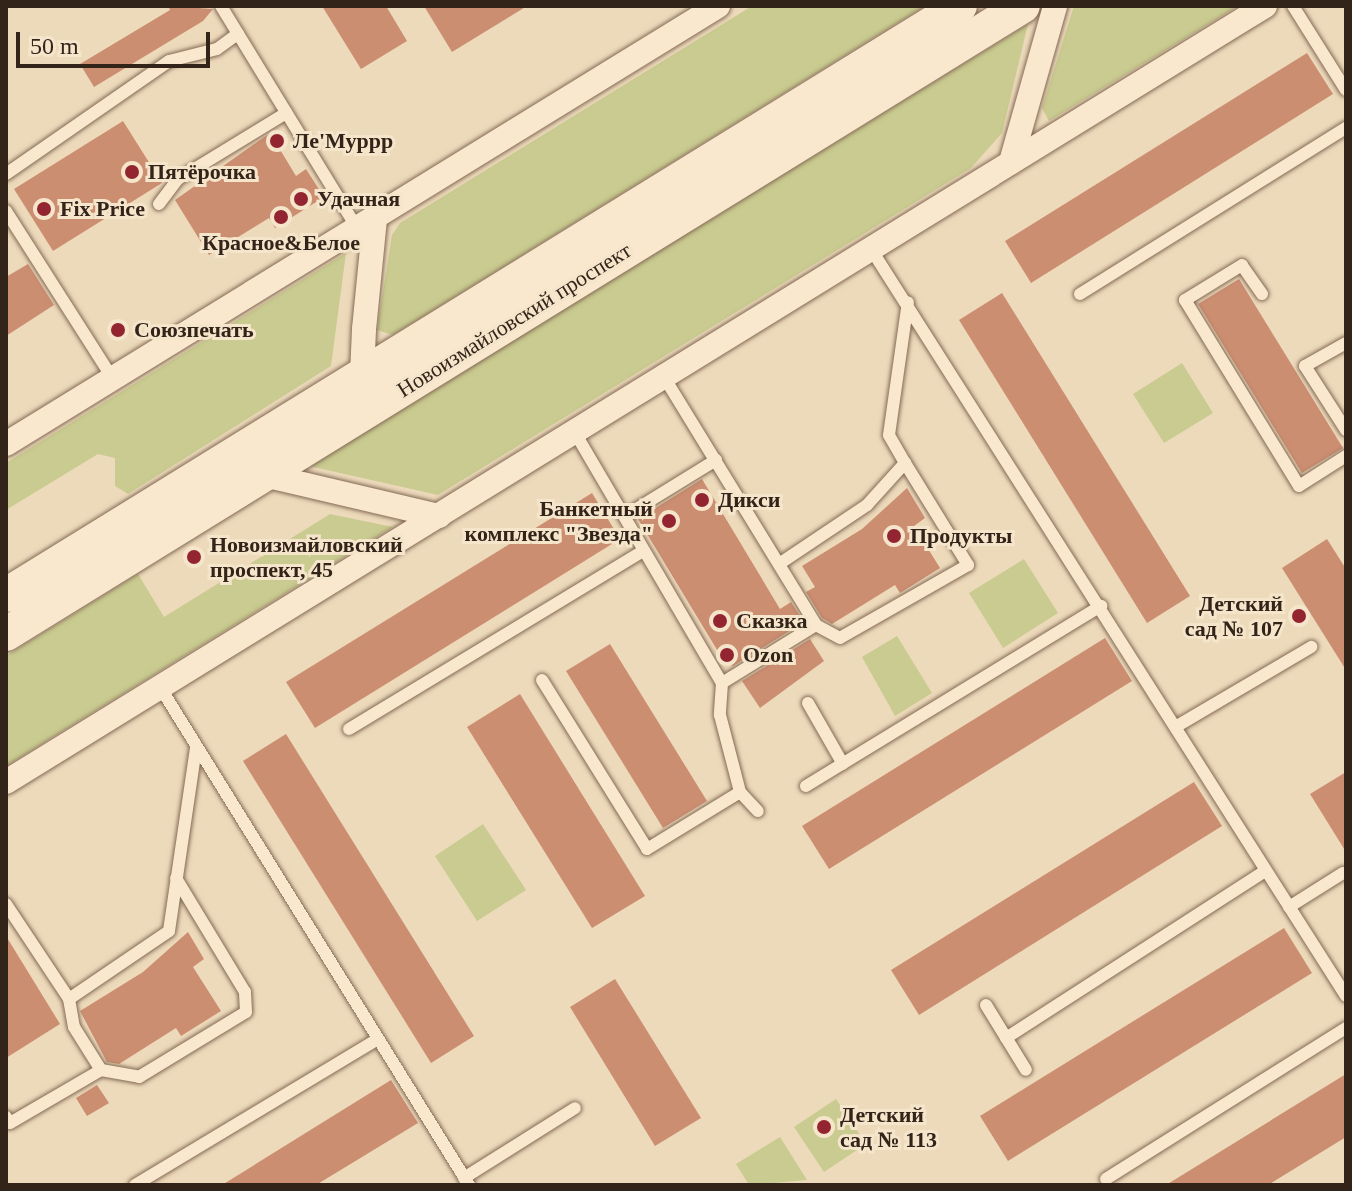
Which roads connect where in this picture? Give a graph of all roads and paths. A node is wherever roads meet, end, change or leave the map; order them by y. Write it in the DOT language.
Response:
graph roads {
  1 [pos="221,6"];
  2 [pos="718,6"];
  3 [pos="960,6"];
  4 [pos="1023,6"];
  5 [pos="1055,6"];
  6 [pos="1265,6"];
  7 [pos="1293,6"];
  8 [pos="238,34"];
  9 [pos="1346,90"];
  10 [pos="286,113"];
  11 [pos="1346,128"];
  12 [pos="1011,162"];
  13 [pos="6,174"];
  14 [pos="159,204"];
  15 [pos="6,211"];
  16 [pos="366,223"];
  17 [pos="871,249"];
  18 [pos="1080,294"];
  19 [pos="1262,294"];
  20 [pos="908,302"];
  21 [pos="1346,343"];
  22 [pos="664,377"];
  23 [pos="113,379"];
  24 [pos="370,389"];
  25 [pos="1346,430"];
  26 [pos="574,431"];
  27 [pos="6,444"];
  28 [pos="1346,456"];
  29 [pos="716,460"];
  30 [pos="255,461"];
  31 [pos="905,463"];
  32 [pos="439,516"];
  33 [pos="625,516"];
  34 [pos="640,553"];
  35 [pos="779,564"];
  36 [pos="6,595"];
  37 [pos="1101,606"];
  38 [pos="816,625"];
  39 [pos="6,634"];
  40 [pos="1311,647"];
  41 [pos="542,680"];
  42 [pos="722,683"];
  43 [pos="160,687"];
  44 [pos="808,703"];
  45 [pos="1177,726"];
  46 [pos="349,729"];
  47 [pos="196,749"];
  48 [pos="843,764"];
  49 [pos="6,782"];
  50 [pos="806,786"];
  51 [pos="740,792"];
  52 [pos="758,811"];
  53 [pos="1265,871"];
  54 [pos="1343,873"];
  55 [pos="176,878"];
  56 [pos="6,904"];
  57 [pos="1289,907"];
  58 [pos="1346,996"];
  59 [pos="69,999"];
  60 [pos="986,1005"];
  61 [pos="1346,1028"];
  62 [pos="1006,1038"];
  63 [pos="378,1039"];
  64 [pos="101,1070"];
  65 [pos="1026,1070"];
  66 [pos="575,1108"];
  67 [pos="6,1117"];
  68 [pos="1106,1179"];
  69 [pos="467,1181"];
  70 [pos="135,1185"];
  1 -- 8 [label="lane"];
  2 -- 16 [label="street"];
  3 -- 24 [label="street, Новоизмайловский проспект"];
  4 -- 24 [label="street, Новоизмайловский проспект"];
  5 -- 12 [label="street"];
  6 -- 12 [label="street"];
  7 -- 9 [label="lane"];
  8 -- 10 [label="lane"];
  8 -- 13 [label="lane"];
  10 -- 14 [label="lane"];
  10 -- 16 [label="lane"];
  11 -- 18 [label="lane"];
  12 -- 17 [label="street"];
  15 -- 23 [label="lane"];
  16 -- 23 [label="street"];
  16 -- 24 [label="street"];
  17 -- 20 [label="lane"];
  17 -- 22 [label="street"];
  19 -- 28 [label="lane"];
  20 -- 31 [label="lane"];
  20 -- 37 [label="lane"];
  21 -- 25 [label="lane"];
  22 -- 26 [label="street"];
  22 -- 29 [label="lane"];
  23 -- 27 [label="street"];
  24 -- 30 [label="street, Новоизмайловский проспект"];
  26 -- 32 [label="street"];
  26 -- 33 [label="lane"];
  29 -- 33 [label="lane"];
  29 -- 35 [label="lane"];
  30 -- 32 [label="street"];
  30 -- 36 [label="street, Новоизмайловский проспект"];
  30 -- 39 [label="street, Новоизмайловский проспект"];
  31 -- 35 [label="lane"];
  31 -- 38 [label="lane"];
  32 -- 43 [label="street"];
  33 -- 34 [label="lane"];
  34 -- 42 [label="lane"];
  34 -- 46 [label="lane"];
  35 -- 38 [label="lane"];
  37 -- 45 [label="lane"];
  37 -- 48 [label="lane"];
  38 -- 42 [label="lane"];
  40 -- 45 [label="lane"];
  41 -- 51 [label="lane"];
  42 -- 51 [label="lane"];
  43 -- 47 [label="lane"];
  43 -- 49 [label="street"];
  44 -- 48 [label="lane"];
  45 -- 53 [label="lane"];
  47 -- 55 [label="lane"];
  47 -- 63 [label="lane"];
  48 -- 50 [label="lane"];
  51 -- 52 [label="lane"];
  53 -- 57 [label="lane"];
  53 -- 62 [label="lane"];
  54 -- 57 [label="lane"];
  55 -- 59 [label="lane"];
  55 -- 64 [label="lane"];
  56 -- 59 [label="lane"];
  57 -- 58 [label="lane"];
  59 -- 64 [label="lane"];
  60 -- 62 [label="lane"];
  61 -- 68 [label="lane"];
  62 -- 65 [label="lane"];
  63 -- 69 [label="lane"];
  63 -- 70 [label="lane"];
  64 -- 67 [label="lane"];
  66 -- 69 [label="lane"];
}
